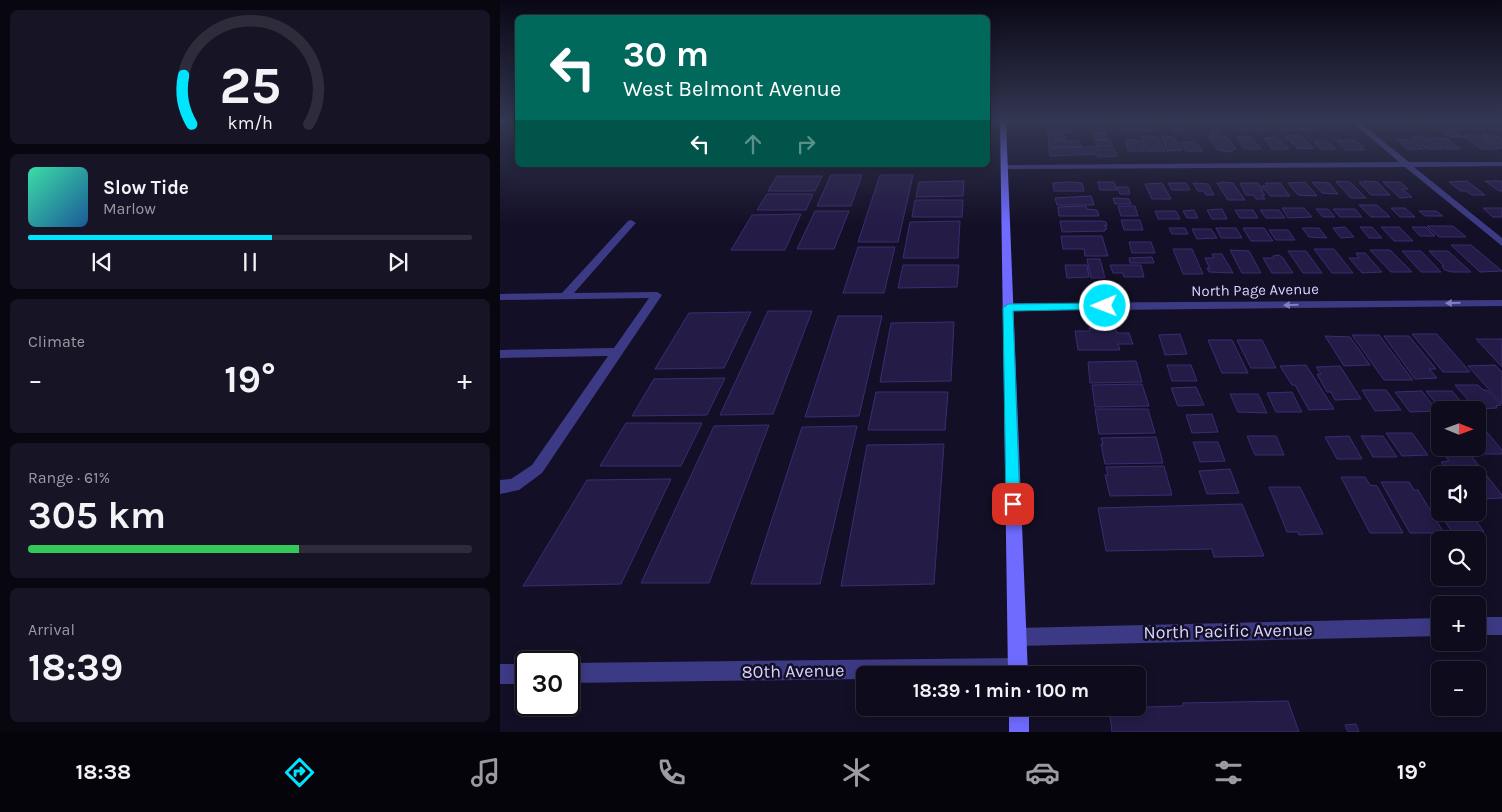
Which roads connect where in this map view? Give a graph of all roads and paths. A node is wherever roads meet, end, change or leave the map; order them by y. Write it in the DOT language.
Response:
graph roads {
  1 [pos="1004,156"];
  2 [pos="1397,156"];
  3 [pos="1407,164"];
  4 [pos="1502,164"];
  5 [pos="1004,167"];
  6 [pos="631,223"];
  7 [pos="1502,243"];
  8 [pos="565,296"];
  9 [pos="500,297"];
  10 [pos="1502,303"];
  11 [pos="1008,308"];
  12 [pos="617,352"];
  13 [pos="500,354"];
  14 [pos="500,487"];
  15 [pos="1486,626"];
  16 [pos="1502,626"];
  17 [pos="1431,627"];
  18 [pos="1017,637"];
  19 [pos="1018,666"];
  20 [pos="856,672"];
  21 [pos="580,673"];
  22 [pos="500,674"];
  23 [pos="515,674"];
  24 [pos="1018,716"];
  25 [pos="1019,732"];
  1 -- 5 [label="main road"];
  2 -- 3 [label="street"];
  3 -- 4 [label="street"];
  3 -- 5 [label="street"];
  3 -- 7 [label="street"];
  5 -- 11 [label="main road"];
  6 -- 8 [label="street"];
  8 -- 9 [label="street"];
  8 -- 12 [label="street"];
  10 -- 11 [label="street, North Page Avenue, one-way"];
  11 -- 18 [label="main road"];
  12 -- 13 [label="street"];
  12 -- 14 [label="street"];
  15 -- 16 [label="street"];
  17 -- 18 [label="street, North Pacific Avenue"];
  18 -- 19 [label="main road"];
  20 -- 21 [label="street, 80th Avenue"];
  22 -- 23 [label="street"];
  24 -- 25 [label="main road"];
}
